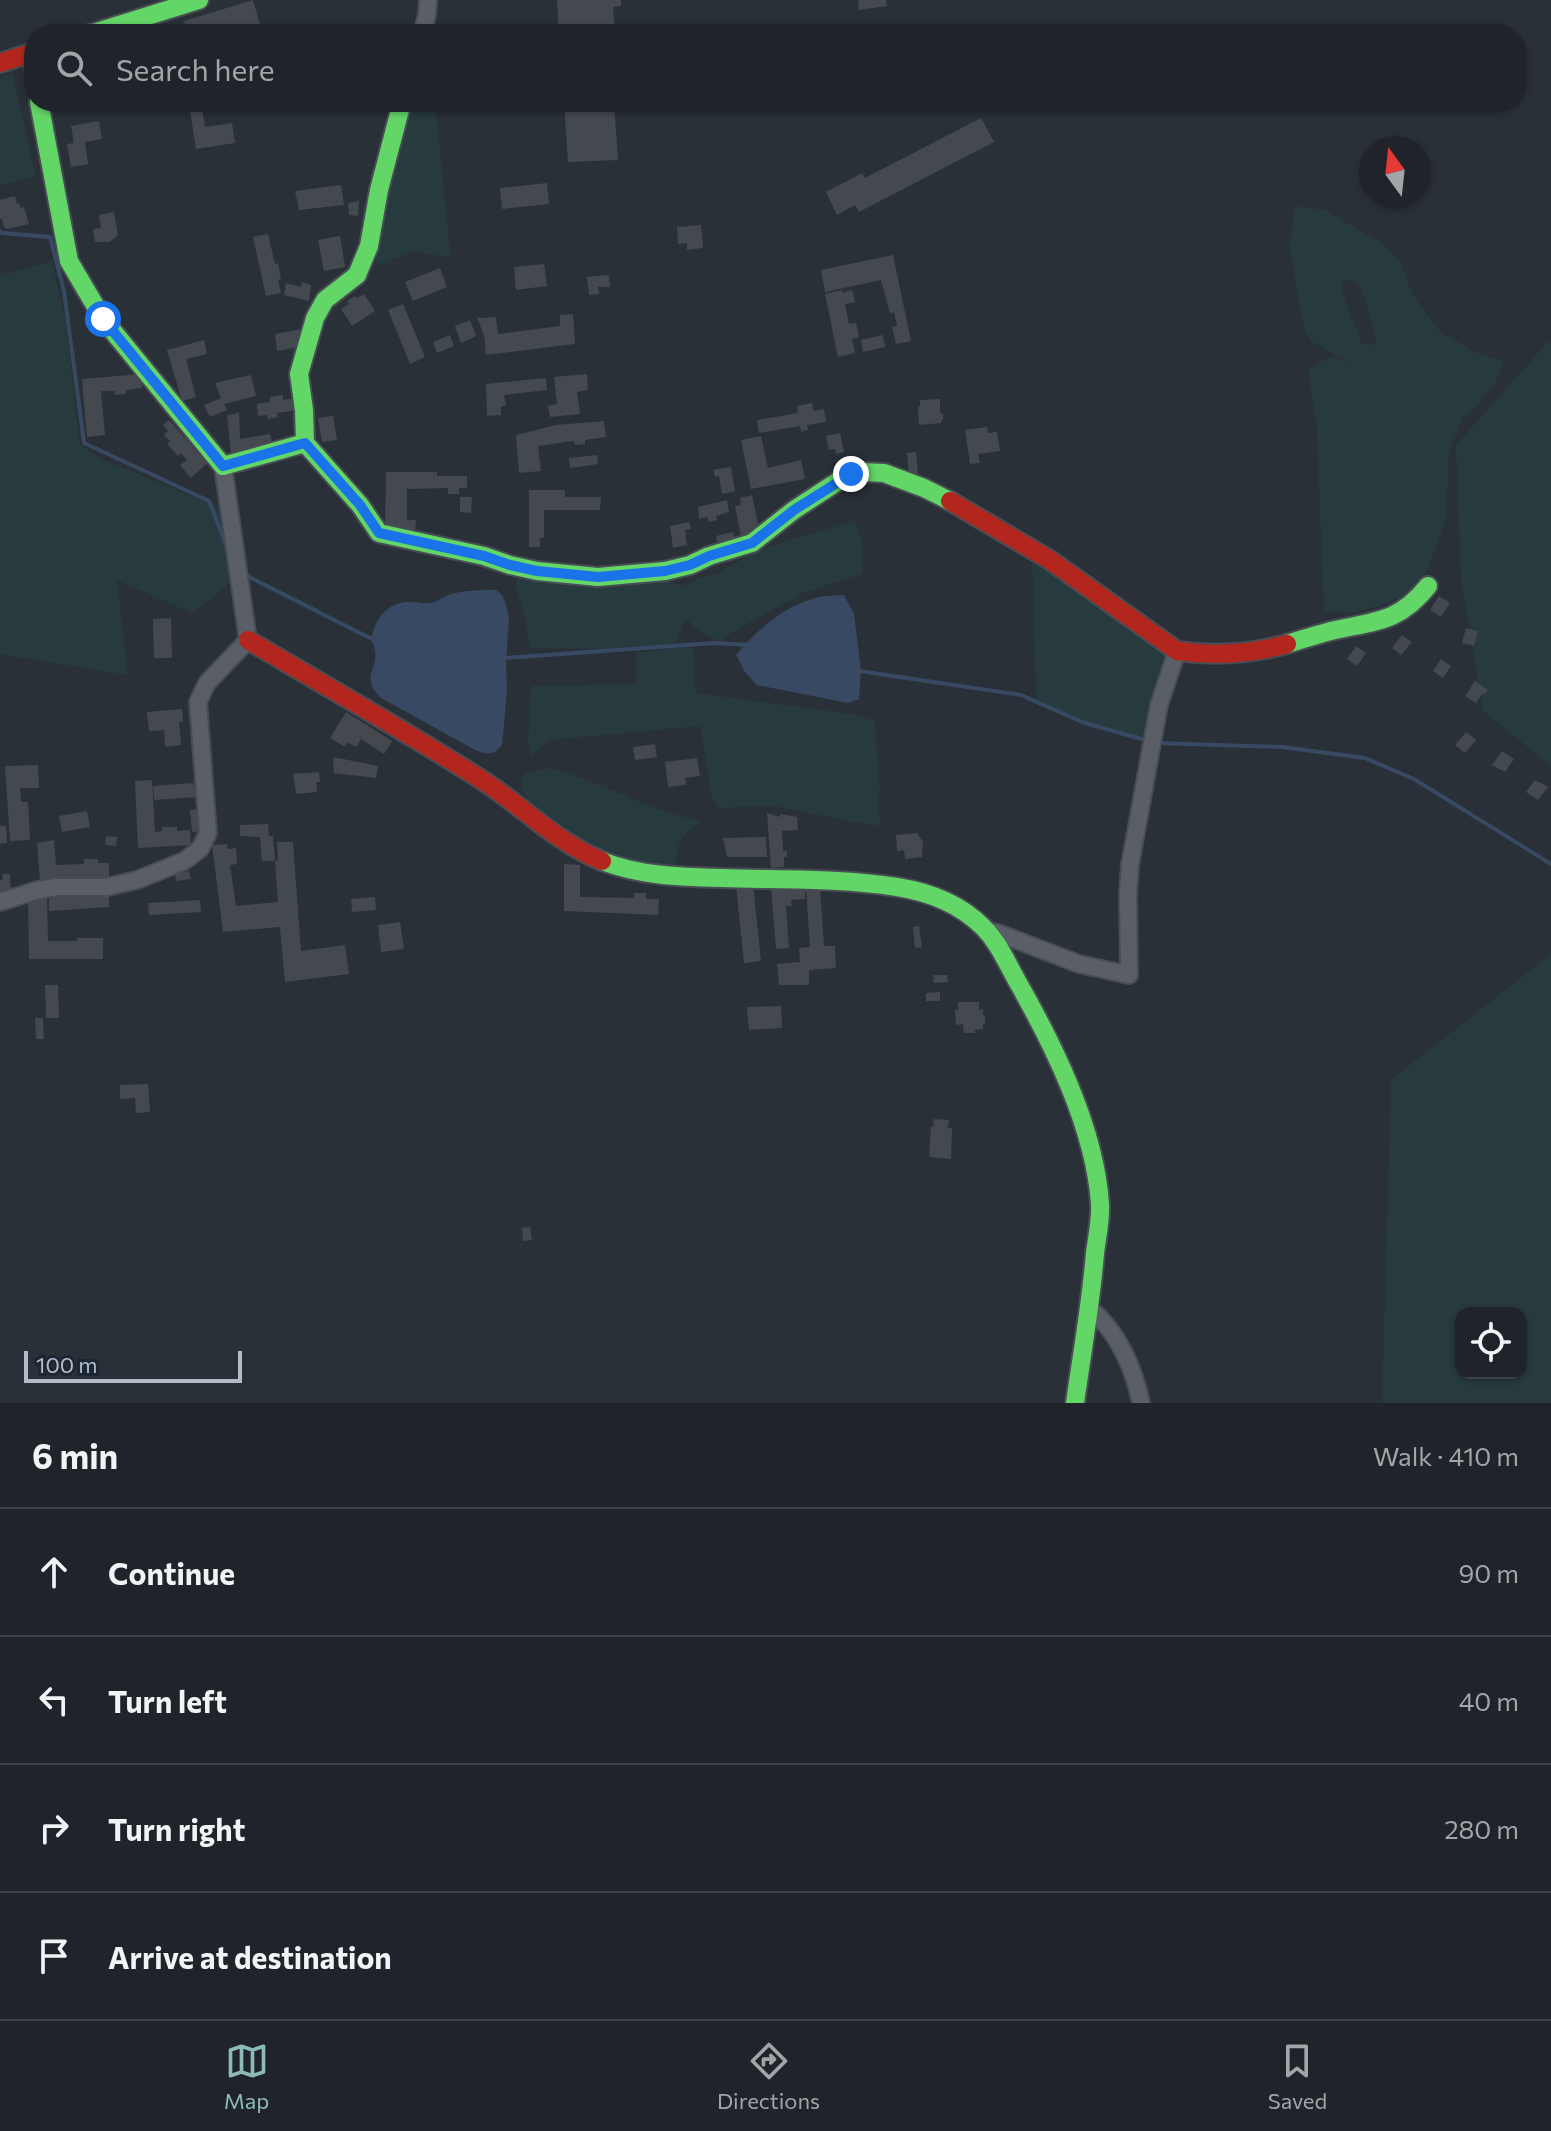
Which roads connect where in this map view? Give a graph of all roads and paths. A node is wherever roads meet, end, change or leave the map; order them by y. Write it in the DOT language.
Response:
graph roads {
  1 [pos="199,0"];
  2 [pos="428,0"];
  3 [pos="122,24"];
  4 [pos="425,24"];
  5 [pos="24,55"];
  6 [pos="0,63"];
  7 [pos="41,112"];
  8 [pos="399,112"];
  9 [pos="305,443"];
  10 [pos="223,466"];
  11 [pos="1428,586"];
  12 [pos="248,640"];
  13 [pos="1177,651"];
  14 [pos="0,902"];
  15 [pos="986,931"];
  16 [pos="1090,1309"];
  17 [pos="1075,1403"];
  18 [pos="1141,1403"];
  1 -- 3 [label="street"];
  2 -- 4 [label="street"];
  5 -- 6 [label="street"];
  7 -- 10 [label="street"];
  8 -- 9 [label="street"];
  9 -- 10 [label="street"];
  9 -- 13 [label="street"];
  10 -- 12 [label="street"];
  11 -- 13 [label="street"];
  12 -- 14 [label="street"];
  12 -- 15 [label="street"];
  13 -- 15 [label="street"];
  15 -- 16 [label="street"];
  16 -- 17 [label="street"];
  16 -- 18 [label="street"];
}
